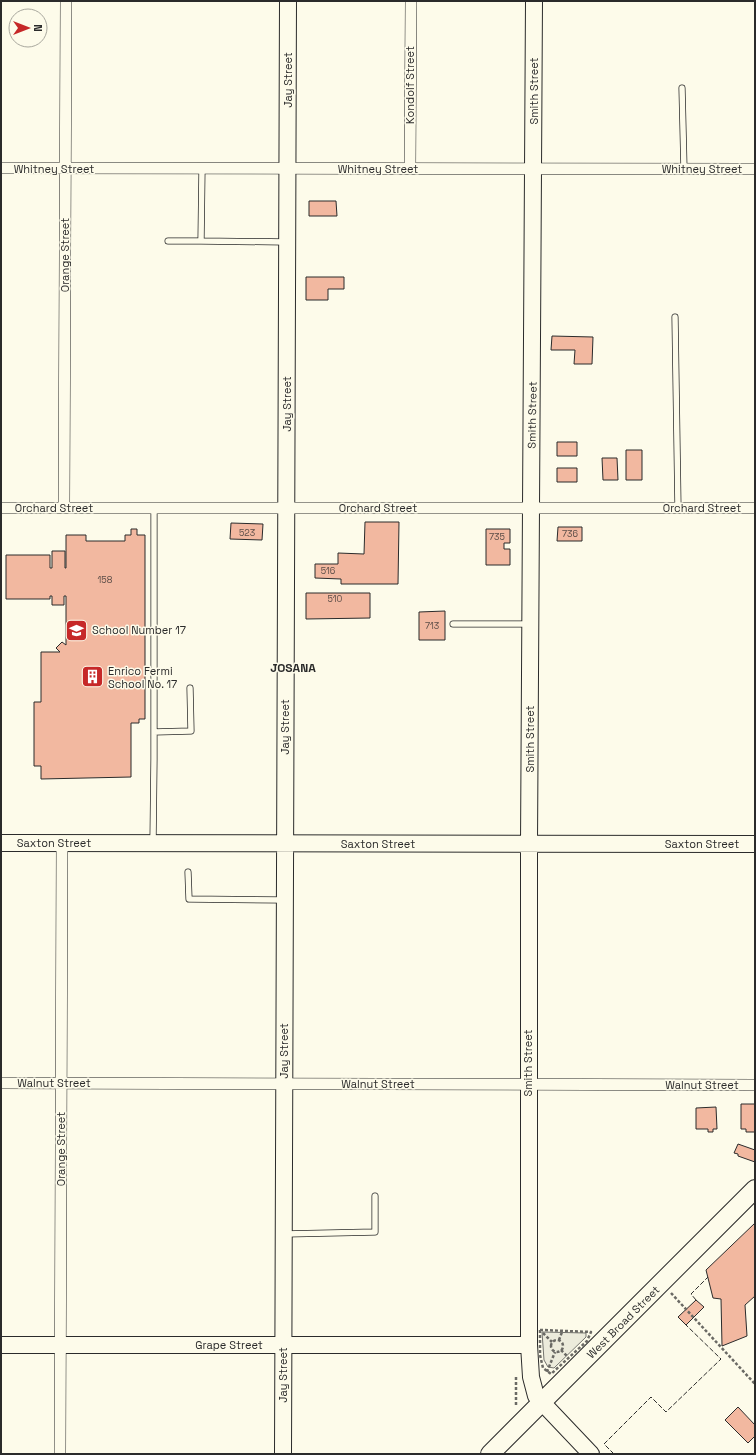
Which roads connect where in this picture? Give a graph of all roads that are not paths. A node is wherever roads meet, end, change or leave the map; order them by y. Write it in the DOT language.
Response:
graph roads {
  1 [pos="66,1"];
  2 [pos="288,1"];
  3 [pos="411,1"];
  4 [pos="534,1"];
  5 [pos="682,88"];
  6 [pos="1,168"];
  7 [pos="66,168"];
  8 [pos="202,169"];
  9 [pos="288,169"];
  10 [pos="410,169"];
  11 [pos="534,169"];
  12 [pos="684,169"];
  13 [pos="755,169"];
  14 [pos="168,241"];
  15 [pos="201,241"];
  16 [pos="287,242"];
  17 [pos="675,317"];
  18 [pos="1,508"];
  19 [pos="64,508"];
  20 [pos="154,508"];
  21 [pos="286,508"];
  22 [pos="531,508"];
  23 [pos="678,508"];
  24 [pos="755,508"];
  25 [pos="453,624"];
  26 [pos="530,624"];
  27 [pos="190,688"];
  28 [pos="154,732"];
  29 [pos="1,843"];
  30 [pos="62,843"];
  31 [pos="153,843"];
  32 [pos="285,844"];
  33 [pos="529,844"];
  34 [pos="755,844"];
  35 [pos="188,872"];
  36 [pos="284,900"];
  37 [pos="1,1083"];
  38 [pos="61,1083"];
  39 [pos="284,1084"];
  40 [pos="528,1084"];
  41 [pos="755,1085"];
  42 [pos="755,1189"];
  43 [pos="375,1196"];
  44 [pos="283,1234"];
  45 [pos="1,1345"];
  46 [pos="60,1345"];
  47 [pos="282,1345"];
  48 [pos="529,1345"];
  49 [pos="541,1403"];
  50 [pos="60,1454"];
  51 [pos="282,1454"];
  52 [pos="490,1454"];
  53 [pos="591,1454"];
  1 -- 7 [label="street, Orange Street"];
  2 -- 9 [label="street, Jay Street"];
  3 -- 10 [label="street, Kondolf Street"];
  4 -- 11 [label="street, Smith Street"];
  5 -- 12 [label="lane"];
  6 -- 7 [label="street, Whitney Street"];
  7 -- 8 [label="street, Whitney Street"];
  7 -- 19 [label="street, Orange Street"];
  8 -- 9 [label="street, Whitney Street"];
  8 -- 15 [label="lane"];
  9 -- 10 [label="street, Whitney Street"];
  9 -- 16 [label="street, Jay Street"];
  10 -- 11 [label="street, Whitney Street"];
  11 -- 12 [label="street, Whitney Street"];
  11 -- 22 [label="street, Smith Street"];
  12 -- 13 [label="street, Whitney Street"];
  14 -- 15 [label="lane"];
  15 -- 16 [label="lane"];
  16 -- 21 [label="street, Jay Street"];
  17 -- 23 [label="lane"];
  18 -- 19 [label="street, Orchard Street"];
  19 -- 20 [label="street, Orchard Street"];
  20 -- 21 [label="street, Orchard Street"];
  20 -- 28 [label="lane"];
  21 -- 22 [label="street, Orchard Street"];
  21 -- 32 [label="street, Jay Street"];
  22 -- 23 [label="street, Orchard Street"];
  22 -- 26 [label="street, Smith Street"];
  23 -- 24 [label="street, Orchard Street"];
  25 -- 26 [label="lane"];
  26 -- 33 [label="street, Smith Street"];
  27 -- 28 [label="lane"];
  28 -- 31 [label="lane"];
  29 -- 30 [label="street, Saxton Street"];
  30 -- 31 [label="street, Saxton Street"];
  30 -- 38 [label="street, Orange Street"];
  31 -- 32 [label="street, Saxton Street"];
  32 -- 33 [label="street, Saxton Street"];
  32 -- 36 [label="street, Jay Street"];
  33 -- 34 [label="street, Saxton Street"];
  33 -- 40 [label="street, Smith Street"];
  35 -- 36 [label="lane"];
  36 -- 39 [label="street, Jay Street"];
  37 -- 38 [label="street, Walnut Street"];
  38 -- 39 [label="street, Walnut Street"];
  38 -- 46 [label="street, Orange Street"];
  39 -- 40 [label="street, Walnut Street"];
  39 -- 44 [label="street, Jay Street"];
  40 -- 41 [label="street, Walnut Street"];
  40 -- 48 [label="street, Smith Street"];
  42 -- 49 [label="main road, West Broad Street"];
  43 -- 44 [label="lane"];
  44 -- 47 [label="street, Jay Street"];
  45 -- 46 [label="street, Grape Street"];
  46 -- 47 [label="street, Grape Street"];
  46 -- 50 [label="street, Orange Street"];
  47 -- 48 [label="street, Grape Street"];
  47 -- 51 [label="street, Jay Street"];
  48 -- 49 [label="street, Smith Street"];
  49 -- 52 [label="main road, West Broad Street"];
  49 -- 53 [label="street, Smith Street"];
}
